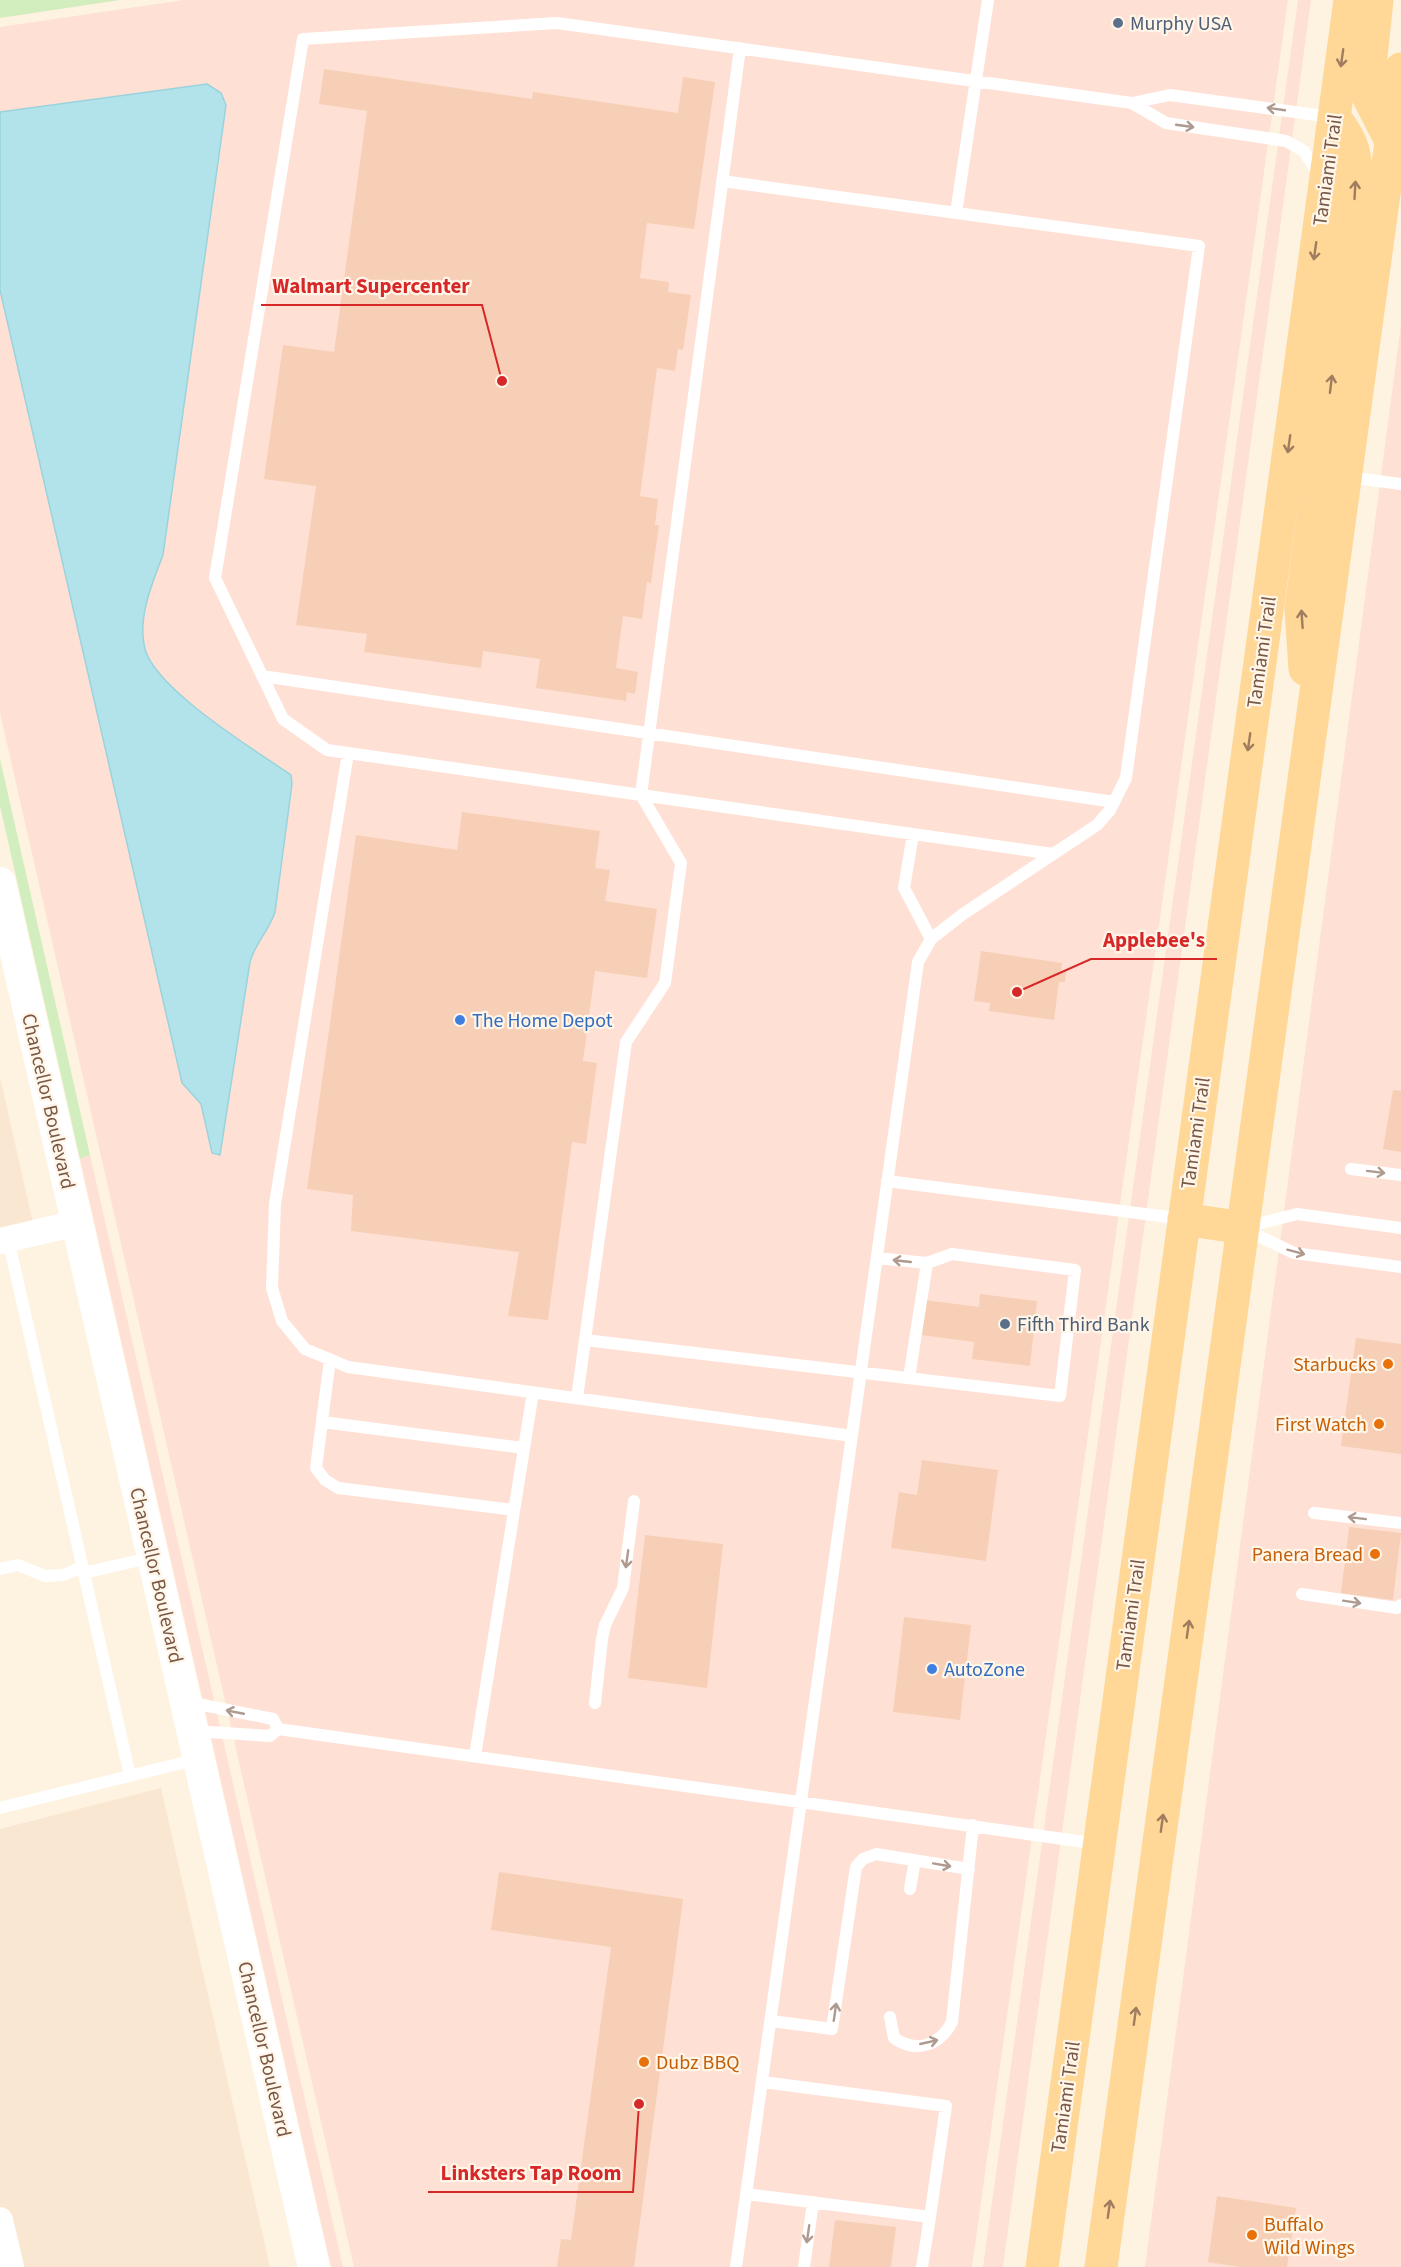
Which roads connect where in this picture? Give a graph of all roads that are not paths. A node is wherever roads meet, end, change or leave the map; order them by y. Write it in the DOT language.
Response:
graph roads {
  1 [pos="988,0"];
  2 [pos="1350,0"];
  3 [pos="1377,0"];
  4 [pos="740,48"];
  5 [pos="1401,69"];
  6 [pos="976,81"];
  7 [pos="1132,103"];
  8 [pos="1334,117"];
  9 [pos="1396,142"];
  10 [pos="722,181"];
  11 [pos="1324,188"];
  12 [pos="956,213"];
  13 [pos="1346,477"];
  14 [pos="1401,484"];
  15 [pos="262,676"];
  16 [pos="649,733"];
  17 [pos="1310,740"];
  18 [pos="348,753"];
  19 [pos="641,795"];
  20 [pos="1114,802"];
  21 [pos="913,834"];
  22 [pos="1053,854"];
  23 [pos="0,883"];
  24 [pos="931,939"];
  25 [pos="6,941"];
  26 [pos="1351,1169"];
  27 [pos="1401,1175"];
  28 [pos="887,1181"];
  29 [pos="1184,1219"];
  30 [pos="77,1223"];
  31 [pos="1243,1228"];
  32 [pos="1401,1228"];
  33 [pos="4,1240"];
  34 [pos="877,1258"];
  35 [pos="927,1263"];
  36 [pos="1401,1267"];
  37 [pos="585,1340"];
  38 [pos="330,1359"];
  39 [pos="861,1373"];
  40 [pos="909,1378"];
  41 [pos="532,1392"];
  42 [pos="577,1398"];
  43 [pos="322,1422"];
  44 [pos="852,1436"];
  45 [pos="524,1448"];
  46 [pos="634,1501"];
  47 [pos="514,1510"];
  48 [pos="1314,1513"];
  49 [pos="1401,1523"];
  50 [pos="153,1557"];
  51 [pos="0,1569"];
  52 [pos="83,1570"];
  53 [pos="1302,1594"];
  54 [pos="1401,1605"];
  55 [pos="595,1703"];
  56 [pos="278,1729"];
  57 [pos="192,1730"];
  58 [pos="1113,1738"];
  59 [pos="475,1756"];
  60 [pos="130,1776"];
  61 [pos="801,1801"];
  62 [pos="0,1808"];
  63 [pos="973,1825"];
  64 [pos="1099,1844"];
  65 [pos="915,1860"];
  66 [pos="969,1869"];
  67 [pos="910,1889"];
  68 [pos="890,2017"];
  69 [pos="771,2021"];
  70 [pos="762,2082"];
  71 [pos="746,2194"];
  72 [pos="813,2202"];
  73 [pos="930,2217"];
  74 [pos="0,2220"];
  75 [pos="11,2267"];
  76 [pos="314,2267"];
  77 [pos="736,2267"];
  78 [pos="804,2267"];
  79 [pos="922,2267"];
  80 [pos="1042,2267"];
  81 [pos="1063,2267"];
  82 [pos="1101,2267"];
  1 -- 6 [label="lane"];
  2 -- 8 [label="main road, Tamiami Trail, one-way"];
  3 -- 9 [label="main road"];
  4 -- 6 [label="lane"];
  4 -- 10 [label="lane"];
  4 -- 15 [label="lane"];
  5 -- 9 [label="main road"];
  6 -- 7 [label="lane"];
  6 -- 12 [label="lane"];
  8 -- 7 [label="lane, one-way"];
  7 -- 11 [label="lane, one-way"];
  8 -- 11 [label="main road, Tamiami Trail"];
  17 -- 8 [label="main road, one-way"];
  9 -- 13 [label="main road"];
  10 -- 12 [label="lane"];
  10 -- 16 [label="lane"];
  11 -- 29 [label="main road, Tamiami Trail, one-way"];
  12 -- 20 [label="lane"];
  13 -- 14 [label="lane"];
  13 -- 17 [label="main road"];
  15 -- 16 [label="lane"];
  15 -- 18 [label="lane"];
  16 -- 19 [label="lane"];
  16 -- 20 [label="lane"];
  17 -- 31 [label="main road"];
  18 -- 19 [label="lane"];
  18 -- 38 [label="lane"];
  19 -- 21 [label="lane"];
  19 -- 37 [label="lane"];
  20 -- 22 [label="lane"];
  21 -- 22 [label="lane"];
  21 -- 24 [label="lane"];
  22 -- 24 [label="lane"];
  23 -- 25 [label="street, Chancellor Boulevard"];
  24 -- 28 [label="lane"];
  25 -- 30 [label="street, Chancellor Boulevard"];
  26 -- 27 [label="lane, one-way"];
  28 -- 29 [label="lane"];
  28 -- 34 [label="lane"];
  29 -- 31 [label="main road"];
  29 -- 58 [label="main road, Tamiami Trail"];
  30 -- 33 [label="street"];
  30 -- 50 [label="street, Chancellor Boulevard"];
  31 -- 32 [label="lane"];
  31 -- 36 [label="lane, one-way"];
  82 -- 31 [label="main road, one-way"];
  33 -- 52 [label="lane"];
  35 -- 34 [label="lane, one-way"];
  34 -- 39 [label="lane"];
  35 -- 40 [label="lane"];
  35 -- 40 [label="lane"];
  37 -- 39 [label="lane"];
  37 -- 42 [label="lane"];
  38 -- 41 [label="lane"];
  38 -- 43 [label="lane"];
  39 -- 40 [label="lane"];
  39 -- 44 [label="lane"];
  41 -- 42 [label="lane"];
  41 -- 45 [label="lane"];
  42 -- 44 [label="lane"];
  43 -- 45 [label="lane"];
  43 -- 47 [label="lane"];
  44 -- 61 [label="lane"];
  45 -- 47 [label="lane"];
  46 -- 55 [label="lane, one-way"];
  47 -- 59 [label="lane"];
  49 -- 48 [label="lane, one-way"];
  50 -- 52 [label="lane"];
  50 -- 57 [label="street, Chancellor Boulevard"];
  51 -- 52 [label="lane"];
  52 -- 60 [label="lane"];
  53 -- 54 [label="lane, one-way"];
  56 -- 57 [label="lane"];
  56 -- 57 [label="lane, one-way"];
  56 -- 59 [label="lane"];
  57 -- 60 [label="lane"];
  57 -- 76 [label="street, Chancellor Boulevard"];
  58 -- 64 [label="main road, Tamiami Trail"];
  58 -- 81 [label="main road"];
  59 -- 61 [label="lane"];
  60 -- 62 [label="lane"];
  61 -- 63 [label="lane"];
  61 -- 69 [label="lane"];
  63 -- 64 [label="lane"];
  63 -- 66 [label="lane"];
  64 -- 80 [label="main road, Tamiami Trail"];
  65 -- 66 [label="lane, one-way"];
  65 -- 67 [label="lane"];
  69 -- 65 [label="lane, one-way"];
  68 -- 66 [label="lane, one-way"];
  69 -- 70 [label="lane"];
  70 -- 71 [label="lane"];
  70 -- 73 [label="lane"];
  71 -- 72 [label="lane"];
  71 -- 77 [label="lane"];
  72 -- 73 [label="lane"];
  72 -- 78 [label="lane, one-way"];
  73 -- 79 [label="lane"];
  74 -- 75 [label="street"];
}
